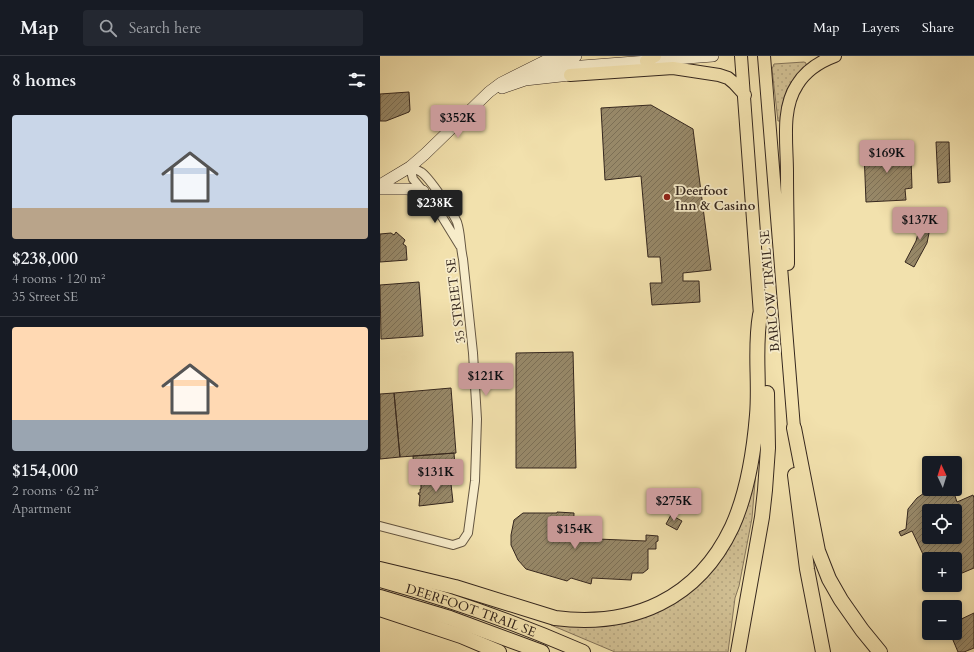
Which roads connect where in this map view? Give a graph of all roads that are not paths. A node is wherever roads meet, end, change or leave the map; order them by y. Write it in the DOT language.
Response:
graph roads {
  1 [pos="576,56"];
  2 [pos="713,56"];
  3 [pos="741,56"];
  4 [pos="764,56"];
  5 [pos="835,56"];
  6 [pos="650,59"];
  7 [pos="515,75"];
  8 [pos="570,75"];
  9 [pos="488,92"];
  10 [pos="744,95"];
  11 [pos="410,167"];
  12 [pos="380,185"];
  13 [pos="380,189"];
  14 [pos="424,192"];
  15 [pos="460,247"];
  16 [pos="783,282"];
  17 [pos="760,315"];
  18 [pos="794,428"];
  19 [pos="380,526"];
  20 [pos="380,568"];
  21 [pos="380,580"];
  22 [pos="380,597"];
  23 [pos="380,609"];
  24 [pos="499,652"];
  25 [pos="542,652"];
  26 [pos="583,652"];
  27 [pos="738,652"];
  28 [pos="823,652"];
  29 [pos="880,652"];
  1 -- 7 [label="main road"];
  2 -- 6 [label="main road"];
  3 -- 10 [label="main road, BARLOW TRAIL SE"];
  4 -- 16 [label="main road, BARLOW TRAIL SE"];
  5 -- 16 [label="main road"];
  6 -- 7 [label="main road"];
  7 -- 9 [label="main road"];
  8 -- 9 [label="main road"];
  8 -- 10 [label="main road"];
  9 -- 11 [label="main road"];
  10 -- 17 [label="main road, BARLOW TRAIL SE"];
  11 -- 12 [label="main road"];
  11 -- 14 [label="street, 35 STREET SE"];
  11 -- 15 [label="street, 35 STREET SE"];
  13 -- 14 [label="main road"];
  14 -- 15 [label="street, 35 STREET SE"];
  15 -- 19 [label="street, 35 STREET SE"];
  16 -- 18 [label="main road, BARLOW TRAIL SE"];
  17 -- 20 [label="highway"];
  17 -- 27 [label="highway"];
  18 -- 28 [label="highway"];
  18 -- 29 [label="highway"];
  21 -- 26 [label="highway, DEERFOOT TRAIL SE"];
  22 -- 25 [label="highway, DEERFOOT TRAIL SE"];
  23 -- 24 [label="highway"];
}
